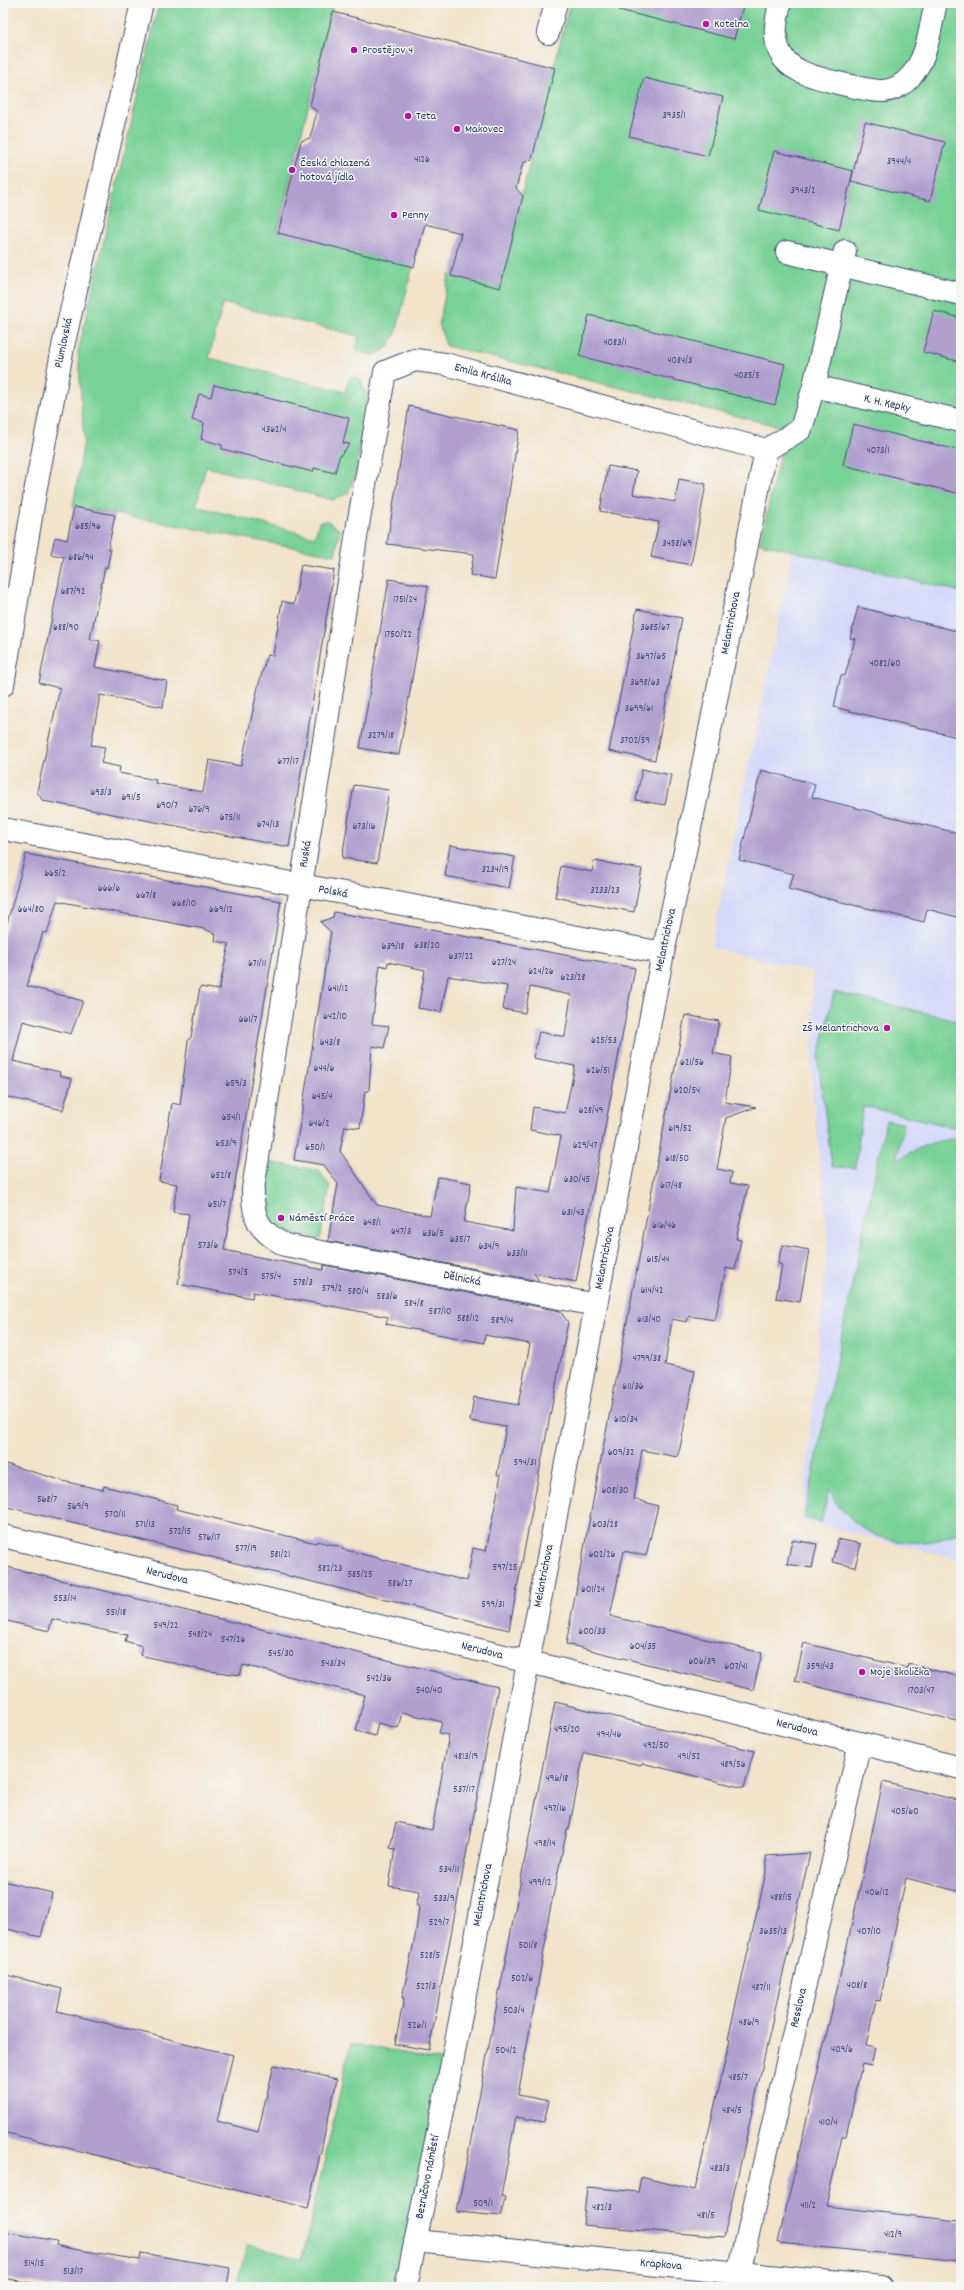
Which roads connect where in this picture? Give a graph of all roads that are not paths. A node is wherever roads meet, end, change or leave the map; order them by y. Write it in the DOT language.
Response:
graph roads {
  1 [pos="142,3"];
  2 [pos="556,3"];
  3 [pos="780,3"];
  4 [pos="936,3"];
  5 [pos="548,33"];
  6 [pos="787,252"];
  7 [pos="844,258"];
  8 [pos="961,294"];
  9 [pos="814,386"];
  10 [pos="961,421"];
  11 [pos="766,450"];
  12 [pos="353,559"];
  13 [pos="3,685"];
  14 [pos="3,829"];
  15 [pos="301,885"];
  16 [pos="663,953"];
  17 [pos="259,1149"];
  18 [pos="596,1305"];
  19 [pos="3,1536"];
  20 [pos="527,1662"];
  21 [pos="860,1743"];
  22 [pos="961,1768"];
  23 [pos="451,2068"];
  24 [pos="415,2241"];
  25 [pos="739,2273"];
  26 [pos="406,2287"];
  27 [pos="882,2287"];
  1 -- 13 [label="street, Plumlovská"];
  2 -- 5 [label="street"];
  3 -- 4 [label="street"];
  6 -- 7 [label="street"];
  7 -- 8 [label="street"];
  7 -- 9 [label="street"];
  9 -- 10 [label="street, K. H. Kepky"];
  9 -- 11 [label="street"];
  11 -- 12 [label="street, Emila Králíka"];
  11 -- 16 [label="street, Melantrichova"];
  12 -- 15 [label="street, Ruská"];
  14 -- 15 [label="street, Polská"];
  15 -- 16 [label="street, Polská"];
  15 -- 17 [label="street, Ruská"];
  16 -- 18 [label="street, Melantrichova"];
  17 -- 18 [label="street, Dělnická"];
  18 -- 20 [label="street, Melantrichova"];
  19 -- 20 [label="street, Nerudova"];
  20 -- 21 [label="street, Nerudova"];
  20 -- 23 [label="street, Melantrichova"];
  21 -- 22 [label="street, Nerudova"];
  21 -- 25 [label="street, Resslova"];
  23 -- 24 [label="street, Bezručovo náměstí"];
  24 -- 25 [label="street, Krapkova"];
  24 -- 26 [label="street, Bezručovo náměstí"];
  25 -- 27 [label="street, Krapkova"];
}
